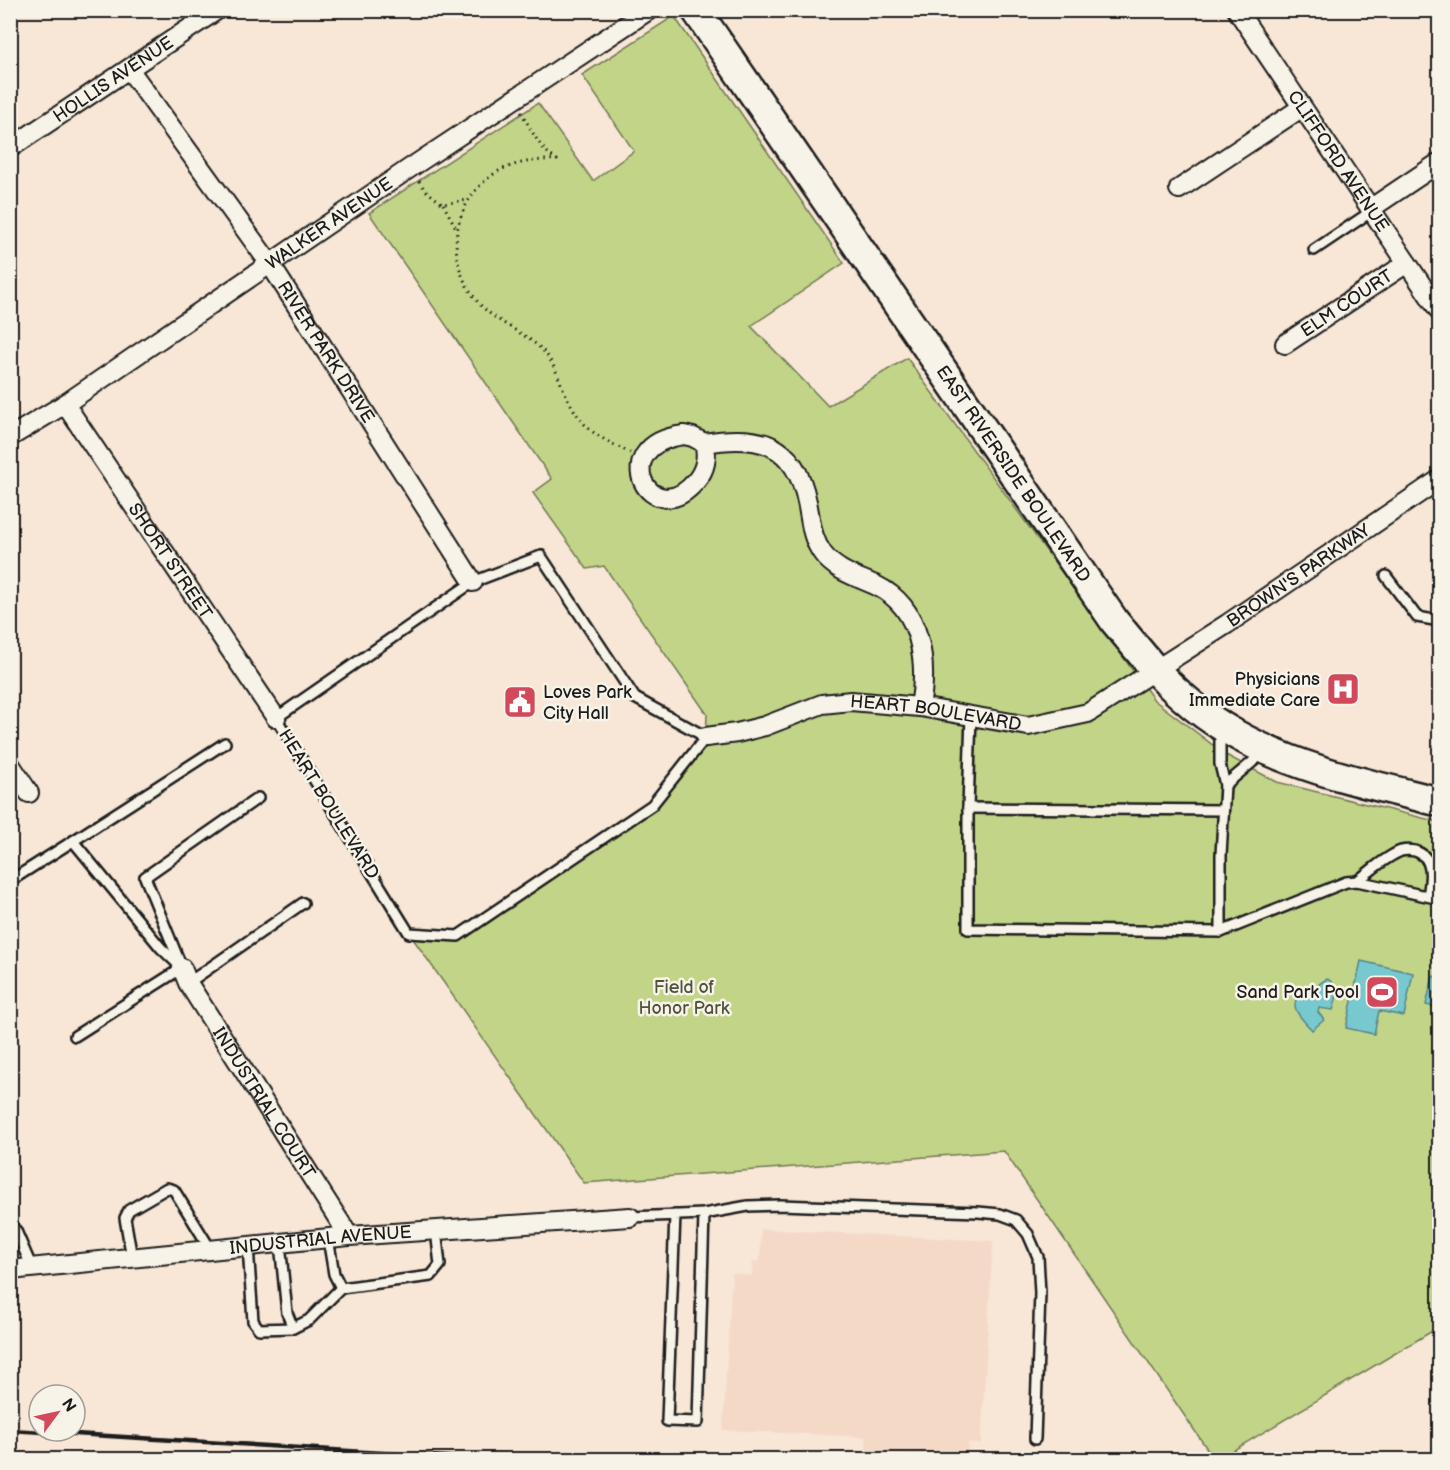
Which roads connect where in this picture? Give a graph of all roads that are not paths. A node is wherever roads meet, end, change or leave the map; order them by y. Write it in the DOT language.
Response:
graph roads {
  1 [pos="217,10"];
  2 [pos="649,10"];
  3 [pos="696,10"];
  4 [pos="1246,14"];
  5 [pos="129,69"];
  6 [pos="1302,108"];
  7 [pos="10,148"];
  8 [pos="1440,162"];
  9 [pos="1179,189"];
  10 [pos="1371,210"];
  11 [pos="1314,250"];
  12 [pos="1407,263"];
  13 [pos="270,264"];
  14 [pos="1440,312"];
  15 [pos="1286,344"];
  16 [pos="65,404"];
  17 [pos="10,437"];
  18 [pos="704,442"];
  19 [pos="1440,479"];
  20 [pos="1386,576"];
  21 [pos="473,582"];
  22 [pos="1440,621"];
  23 [pos="1155,671"];
  24 [pos="920,707"];
  25 [pos="971,715"];
  26 [pos="276,718"];
  27 [pos="1219,725"];
  28 [pos="706,737"];
  29 [pos="225,743"];
  30 [pos="1266,750"];
  31 [pos="10,764"];
  32 [pos="1225,785"];
  33 [pos="29,793"];
  34 [pos="258,798"];
  35 [pos="1440,802"];
  36 [pos="968,808"];
  37 [pos="1223,810"];
  38 [pos="73,842"];
  39 [pos="10,881"];
  40 [pos="1358,881"];
  41 [pos="1428,896"];
  42 [pos="1440,899"];
  43 [pos="303,903"];
  44 [pos="1221,932"];
  45 [pos="185,976"];
  46 [pos="75,1036"];
  47 [pos="704,1214"];
  48 [pos="675,1215"];
  49 [pos="630,1217"];
  50 [pos="10,1222"];
  51 [pos="436,1230"];
  52 [pos="349,1236"];
  53 [pos="328,1238"];
  54 [pos="280,1243"];
  55 [pos="248,1246"];
  56 [pos="211,1250"];
  57 [pos="132,1258"];
  58 [pos="32,1268"];
  59 [pos="10,1270"];
  60 [pos="340,1288"];
  61 [pos="293,1328"];
  62 [pos="1035,1438"];
  1 -- 5 [label="street, HOLLIS AVENUE"];
  2 -- 13 [label="street, WALKER AVENUE"];
  3 -- 23 [label="main road, EAST RIVERSIDE BOULEVARD"];
  4 -- 6 [label="street, CLIFFORD AVENUE"];
  5 -- 7 [label="street, HOLLIS AVENUE"];
  5 -- 13 [label="street, RIVER PARK DRIVE"];
  6 -- 9 [label="street"];
  6 -- 10 [label="street, CLIFFORD AVENUE"];
  8 -- 10 [label="street"];
  10 -- 11 [label="lane"];
  10 -- 12 [label="street, CLIFFORD AVENUE"];
  12 -- 14 [label="street, CLIFFORD AVENUE"];
  12 -- 15 [label="street, ELM COURT"];
  13 -- 16 [label="street, WALKER AVENUE"];
  13 -- 21 [label="street, RIVER PARK DRIVE"];
  16 -- 17 [label="street, WALKER AVENUE"];
  16 -- 26 [label="street, SHORT STREET"];
  18 -- 18 [label="street"];
  18 -- 24 [label="street"];
  19 -- 23 [label="street, BROWN'S PARKWAY"];
  20 -- 22 [label="lane"];
  21 -- 26 [label="lane, HEART BOULEVARD"];
  21 -- 28 [label="lane, HEART BOULEVARD"];
  23 -- 25 [label="street, HEART BOULEVARD"];
  23 -- 27 [label="main road, EAST RIVERSIDE BOULEVARD"];
  24 -- 25 [label="street, HEART BOULEVARD"];
  24 -- 28 [label="street, HEART BOULEVARD"];
  25 -- 36 [label="lane"];
  26 -- 28 [label="lane, HEART BOULEVARD"];
  27 -- 30 [label="main road, EAST RIVERSIDE BOULEVARD"];
  27 -- 32 [label="lane"];
  29 -- 38 [label="lane"];
  30 -- 32 [label="lane"];
  30 -- 35 [label="main road, EAST RIVERSIDE BOULEVARD"];
  31 -- 33 [label="street"];
  32 -- 37 [label="lane"];
  34 -- 45 [label="lane"];
  36 -- 37 [label="lane"];
  36 -- 44 [label="lane"];
  37 -- 44 [label="lane"];
  38 -- 39 [label="lane"];
  38 -- 45 [label="lane"];
  40 -- 41 [label="lane"];
  40 -- 41 [label="lane"];
  40 -- 44 [label="lane"];
  41 -- 42 [label="lane"];
  43 -- 45 [label="lane"];
  45 -- 46 [label="lane"];
  45 -- 52 [label="street, INDUSTRIAL COURT"];
  47 -- 48 [label="lane"];
  47 -- 48 [label="lane"];
  47 -- 62 [label="lane"];
  48 -- 49 [label="lane"];
  49 -- 51 [label="street, INDUSTRIAL AVENUE"];
  50 -- 58 [label="lane"];
  51 -- 52 [label="street, INDUSTRIAL AVENUE"];
  51 -- 60 [label="lane"];
  52 -- 53 [label="street, INDUSTRIAL AVENUE"];
  53 -- 54 [label="street, INDUSTRIAL AVENUE"];
  53 -- 60 [label="lane"];
  54 -- 55 [label="street, INDUSTRIAL AVENUE"];
  54 -- 61 [label="lane"];
  55 -- 56 [label="street, INDUSTRIAL AVENUE"];
  55 -- 61 [label="lane"];
  56 -- 57 [label="street, INDUSTRIAL AVENUE"];
  56 -- 57 [label="lane"];
  57 -- 58 [label="street, INDUSTRIAL AVENUE"];
  58 -- 59 [label="street, INDUSTRIAL AVENUE"];
  60 -- 61 [label="lane"];
}
